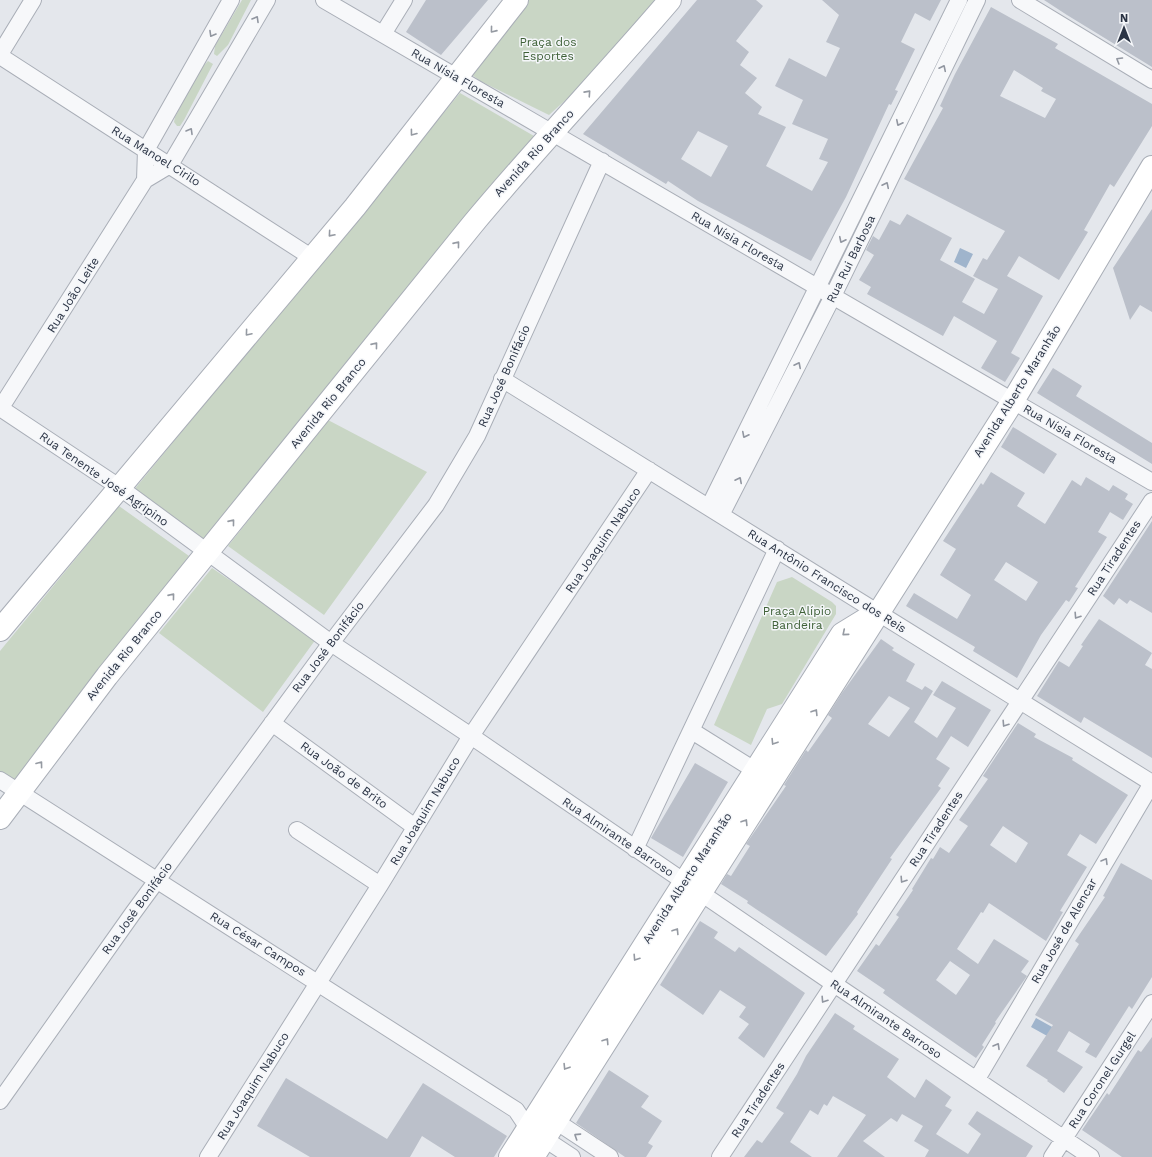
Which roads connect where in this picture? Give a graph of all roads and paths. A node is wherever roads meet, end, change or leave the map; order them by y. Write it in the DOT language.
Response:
graph roads {
  1 [pos="33,0"];
  2 [pos="231,0"];
  3 [pos="267,0"];
  4 [pos="324,0"];
  5 [pos="404,0"];
  6 [pos="517,0"];
  7 [pos="670,0"];
  8 [pos="959,0"];
  9 [pos="977,0"];
  10 [pos="1020,0"];
  11 [pos="383,34"];
  12 [pos="0,55"];
  13 [pos="456,77"];
  14 [pos="1152,80"];
  15 [pos="908,104"];
  16 [pos="922,112"];
  17 [pos="552,133"];
  18 [pos="146,150"];
  19 [pos="602,161"];
  20 [pos="170,164"];
  21 [pos="1152,167"];
  22 [pos="145,180"];
  23 [pos="870,201"];
  24 [pos="311,257"];
  25 [pos="819,288"];
  26 [pos="833,296"];
  27 [pos="502,379"];
  28 [pos="1013,401"];
  29 [pos="0,408"];
  30 [pos="765,413"];
  31 [pos="649,470"];
  32 [pos="1152,482"];
  33 [pos="119,487"];
  34 [pos="1152,501"];
  35 [pos="715,511"];
  36 [pos="777,550"];
  37 [pos="207,552"];
  38 [pos="877,612"];
  39 [pos="0,630"];
  40 [pos="331,643"];
  41 [pos="1020,701"];
  42 [pos="272,723"];
  43 [pos="692,731"];
  44 [pos="472,736"];
  45 [pos="764,776"];
  46 [pos="0,780"];
  47 [pos="1152,783"];
  48 [pos="19,792"];
  49 [pos="0,818"];
  50 [pos="415,827"];
  51 [pos="297,830"];
  52 [pos="635,849"];
  53 [pos="157,881"];
  54 [pos="380,885"];
  55 [pos="693,887"];
  56 [pos="318,982"];
  57 [pos="834,984"];
  58 [pos="1152,1003"];
  59 [pos="977,1079"];
  60 [pos="0,1101"];
  61 [pos="540,1131"];
  62 [pos="1064,1140"];
  63 [pos="208,1157"];
  64 [pos="510,1157"];
  65 [pos="572,1157"];
  66 [pos="610,1157"];
  67 [pos="720,1157"];
  68 [pos="1052,1157"];
  69 [pos="1091,1157"];
  1 -- 12 [label="street"];
  2 -- 18 [label="street, one-way"];
  20 -- 3 [label="street, Rua João Leite, one-way"];
  4 -- 11 [label="street, Rua Nísia Floresta"];
  5 -- 11 [label="street"];
  6 -- 13 [label="main road, one-way"];
  17 -- 7 [label="main road, Avenida Rio Branco, one-way"];
  8 -- 15 [label="street, Rua Rui Barbosa"];
  16 -- 9 [label="street, Rua Rui Barbosa, one-way"];
  14 -- 10 [label="street, one-way"];
  11 -- 13 [label="street, Rua Nísia Floresta"];
  12 -- 18 [label="street, Rua Manoel Cirilo"];
  13 -- 17 [label="street, Rua Nísia Floresta"];
  13 -- 24 [label="main road, one-way"];
  15 -- 16 [label="street"];
  15 -- 23 [label="street, Rua Rui Barbosa, one-way"];
  23 -- 16 [label="street, Rua Rui Barbosa, one-way"];
  17 -- 19 [label="street, Rua Nísia Floresta"];
  37 -- 17 [label="main road, Avenida Rio Branco, one-way"];
  18 -- 20 [label="street, Rua Manoel Cirilo"];
  18 -- 22 [label="street"];
  19 -- 25 [label="street, Rua Nísia Floresta"];
  19 -- 27 [label="street, Rua José Bonifácio"];
  20 -- 22 [label="street, Rua João Leite"];
  20 -- 24 [label="street, Rua Manoel Cirilo"];
  21 -- 28 [label="main road, Avenida Alberto Maranhão"];
  22 -- 29 [label="street, Rua João Leite"];
  23 -- 25 [label="street, Rua Rui Barbosa, one-way"];
  23 -- 26 [label="street, Rua Rui Barbosa"];
  24 -- 33 [label="main road, one-way"];
  25 -- 26 [label="street, Rua Nísia Floresta"];
  25 -- 30 [label="street, Rua Rui Barbosa"];
  26 -- 28 [label="street, Rua Nísia Floresta"];
  30 -- 26 [label="street, Rua Rui Barbosa, one-way"];
  27 -- 31 [label="street, Rua Antônio Francisco dos Reis"];
  27 -- 40 [label="street, Rua José Bonifácio"];
  28 -- 32 [label="street, Rua Nísia Floresta"];
  28 -- 38 [label="main road, Avenida Alberto Maranhão"];
  29 -- 33 [label="street, Rua Tenente José Agripino"];
  30 -- 35 [label="street, Rua Rui Barbosa"];
  31 -- 35 [label="street, Rua Antônio Francisco dos Reis"];
  31 -- 44 [label="street, Rua Joaquim Nabuco"];
  33 -- 37 [label="street, Rua Tenente José Agripino"];
  33 -- 39 [label="main road"];
  34 -- 41 [label="street, Rua Tiradentes, one-way"];
  35 -- 36 [label="street, Rua Antônio Francisco dos Reis"];
  36 -- 38 [label="street, Rua Antônio Francisco dos Reis"];
  36 -- 43 [label="street"];
  37 -- 40 [label="street, Rua Almirante Barroso"];
  48 -- 37 [label="main road, Avenida Rio Branco, one-way"];
  38 -- 41 [label="street, Rua Antônio Francisco dos Reis"];
  38 -- 45 [label="main road, Avenida Alberto Maranhão"];
  40 -- 42 [label="street, Rua José Bonifácio"];
  40 -- 44 [label="street, Rua Almirante Barroso"];
  41 -- 47 [label="street, Rua Antônio Francisco dos Reis"];
  41 -- 57 [label="street, Rua Tiradentes, one-way"];
  42 -- 50 [label="street, Rua João de Brito"];
  42 -- 53 [label="street, Rua José Bonifácio"];
  43 -- 45 [label="street"];
  43 -- 52 [label="street"];
  44 -- 50 [label="street, Rua Joaquim Nabuco"];
  44 -- 52 [label="street, Rua Almirante Barroso"];
  45 -- 55 [label="main road, Avenida Alberto Maranhão"];
  46 -- 48 [label="street, Rua César Campos"];
  59 -- 47 [label="street, Rua José de Alencar, one-way"];
  48 -- 49 [label="main road, Avenida Rio Branco"];
  48 -- 53 [label="street, Rua César Campos"];
  50 -- 54 [label="street, Rua Joaquim Nabuco"];
  51 -- 54 [label="street"];
  52 -- 55 [label="street, Rua Almirante Barroso"];
  53 -- 56 [label="street, Rua César Campos"];
  53 -- 60 [label="street, Rua José Bonifácio"];
  54 -- 56 [label="street, Rua Joaquim Nabuco"];
  55 -- 57 [label="street, Rua Almirante Barroso"];
  55 -- 61 [label="main road, Avenida Alberto Maranhão"];
  56 -- 61 [label="street, Rua César Campos"];
  56 -- 63 [label="street, Rua Joaquim Nabuco"];
  57 -- 59 [label="street, Rua Almirante Barroso"];
  57 -- 67 [label="street, Rua Tiradentes, one-way"];
  58 -- 62 [label="street, Rua Coronel Gurgel"];
  59 -- 62 [label="street, Rua Almirante Barroso"];
  61 -- 64 [label="main road, Avenida Alberto Maranhão"];
  61 -- 65 [label="street"];
  66 -- 61 [label="street, one-way"];
  62 -- 68 [label="street, Rua Coronel Gurgel"];
  62 -- 69 [label="street, Rua Almirante Barroso"];
}
